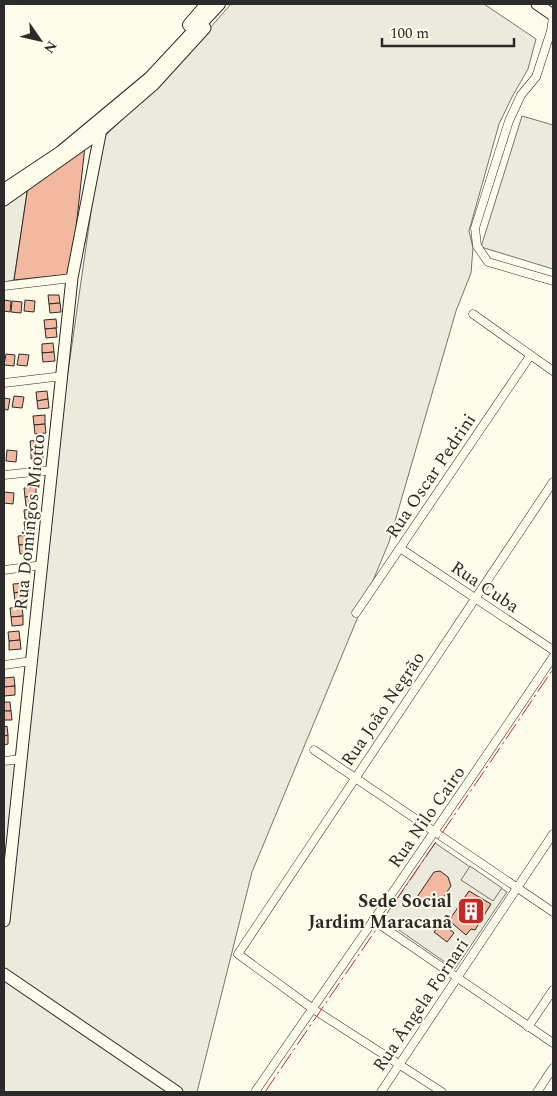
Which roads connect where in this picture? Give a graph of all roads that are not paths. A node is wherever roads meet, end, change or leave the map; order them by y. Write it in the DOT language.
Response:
graph roads {
  1 [pos="207,4"];
  2 [pos="219,4"];
  3 [pos="227,4"];
  4 [pos="537,4"];
  5 [pos="553,16"];
  6 [pos="150,78"];
  7 [pos="101,129"];
  8 [pos="4,181"];
  9 [pos="4,190"];
  10 [pos="4,200"];
  11 [pos="72,278"];
  12 [pos="553,282"];
  13 [pos="4,286"];
  14 [pos="473,314"];
  15 [pos="530,356"];
  16 [pos="553,371"];
  17 [pos="63,376"];
  18 [pos="4,383"];
  19 [pos="53,470"];
  20 [pos="4,475"];
  21 [pos="553,482"];
  22 [pos="400,548"];
  23 [pos="43,565"];
  24 [pos="4,570"];
  25 [pos="474,598"];
  26 [pos="356,613"];
  27 [pos="553,650"];
  28 [pos="553,657"];
  29 [pos="32,662"];
  30 [pos="4,665"];
  31 [pos="314,750"];
  32 [pos="21,759"];
  33 [pos="4,761"];
  34 [pos="355,778"];
  35 [pos="435,832"];
  36 [pos="553,834"];
  37 [pos="518,888"];
  38 [pos="553,912"];
  39 [pos="373,920"];
  40 [pos="4,921"];
  41 [pos="4,974"];
  42 [pos="457,978"];
  43 [pos="553,990"];
  44 [pos="313,1009"];
  45 [pos="528,1027"];
  46 [pos="553,1043"];
  47 [pos="400,1064"];
  48 [pos="553,1068"];
  49 [pos="176,1092"];
  50 [pos="256,1092"];
  51 [pos="381,1092"];
  52 [pos="442,1092"];
  53 [pos="537,1092"];
  1 -- 8 [label="main road"];
  2 -- 6 [label="main road"];
  3 -- 7 [label="street"];
  4 -- 5 [label="street"];
  5 -- 12 [label="street"];
  6 -- 7 [label="main road"];
  6 -- 9 [label="main road"];
  7 -- 10 [label="street"];
  7 -- 11 [label="street, Rua Domingos Miotto"];
  11 -- 13 [label="street"];
  11 -- 17 [label="street, Rua Domingos Miotto"];
  14 -- 15 [label="street"];
  15 -- 16 [label="street"];
  15 -- 22 [label="street, Rua Oscar Pedrini"];
  17 -- 18 [label="street"];
  17 -- 19 [label="street, Rua Domingos Miotto"];
  19 -- 20 [label="street"];
  19 -- 23 [label="street, Rua Domingos Miotto"];
  21 -- 25 [label="street, Rua João Negrão"];
  22 -- 25 [label="street, Rua Cuba"];
  22 -- 26 [label="street, Rua Oscar Pedrini"];
  23 -- 24 [label="street"];
  23 -- 29 [label="street, Rua Domingos Miotto"];
  25 -- 27 [label="street, Rua Cuba"];
  25 -- 34 [label="street, Rua João Negrão"];
  28 -- 35 [label="street, Rua Nilo Cairo"];
  29 -- 30 [label="street"];
  29 -- 32 [label="street, Rua Domingos Miotto"];
  31 -- 34 [label="street"];
  32 -- 33 [label="street"];
  32 -- 40 [label="street, Rua Domingos Miotto"];
  34 -- 35 [label="street"];
  34 -- 44 [label="street, Rua João Negrão"];
  35 -- 37 [label="street"];
  35 -- 39 [label="street, Rua Nilo Cairo"];
  36 -- 37 [label="street, Rua Ângela Fornari"];
  37 -- 38 [label="street"];
  37 -- 42 [label="street, Rua Ângela Fornari"];
  39 -- 42 [label="street"];
  39 -- 44 [label="street, Rua Nilo Cairo"];
  41 -- 49 [label="street"];
  42 -- 45 [label="street"];
  42 -- 47 [label="street, Rua Ângela Fornari"];
  43 -- 45 [label="street"];
  44 -- 47 [label="street"];
  44 -- 50 [label="street, Rua Nilo Cairo"];
  45 -- 46 [label="street"];
  47 -- 51 [label="street, Rua Ângela Fornari"];
  47 -- 52 [label="street"];
  48 -- 53 [label="street"];
}
